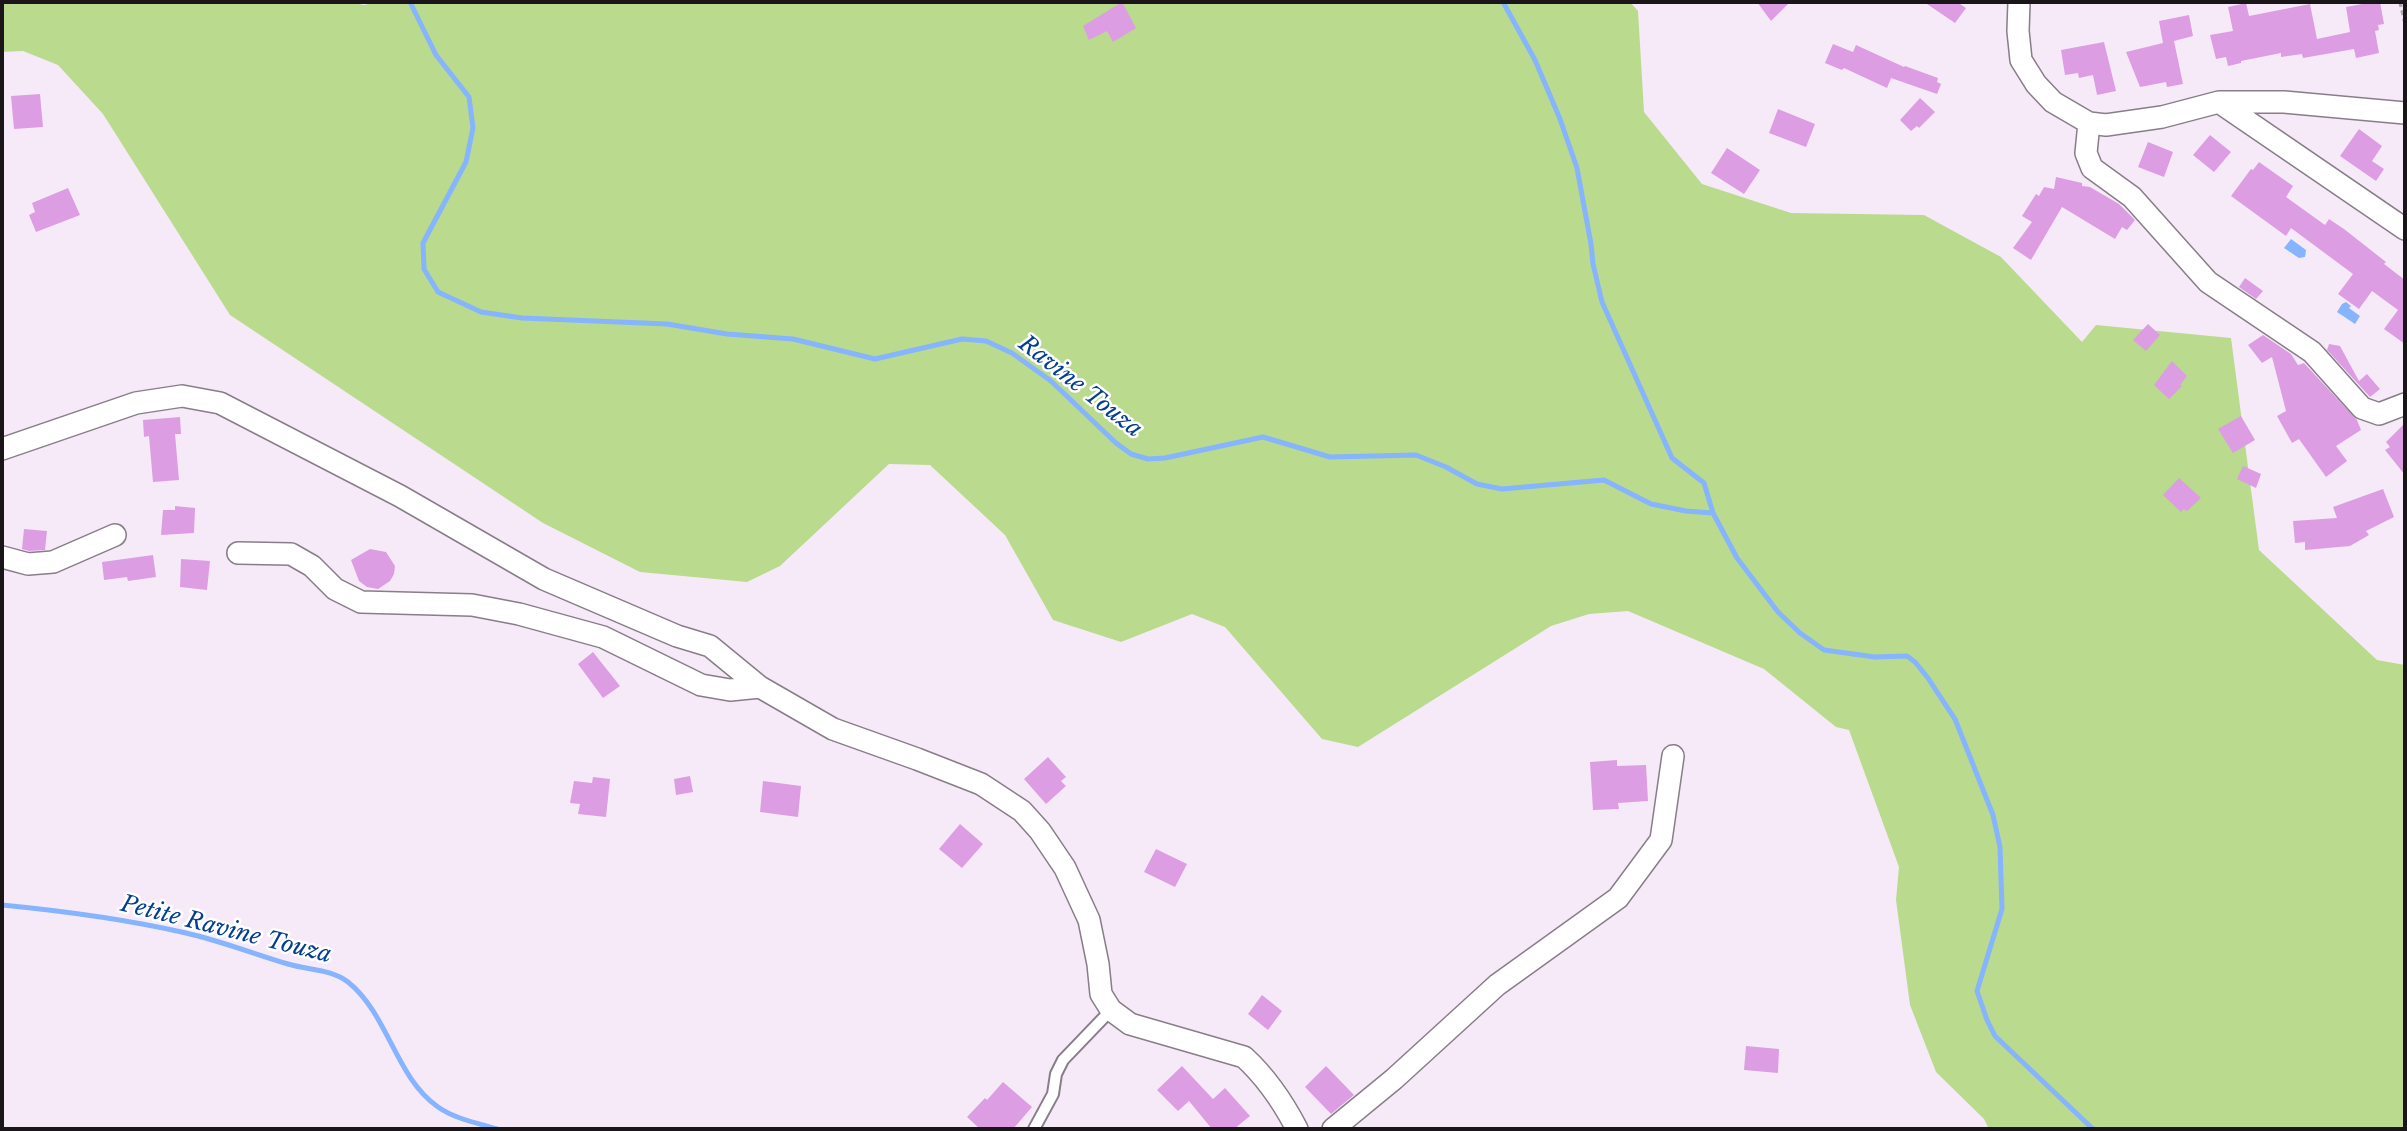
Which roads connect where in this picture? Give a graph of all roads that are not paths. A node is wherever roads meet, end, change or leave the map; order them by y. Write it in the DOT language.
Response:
graph roads {
  1 [pos="2020,2"];
  2 [pos="2220,102"];
  3 [pos="2284,102"];
  4 [pos="2405,113"];
  5 [pos="2089,123"];
  6 [pos="2273,138"];
  7 [pos="2405,229"];
  8 [pos="2405,404"];
  9 [pos="2,449"];
  10 [pos="115,535"];
  11 [pos="239,554"];
  12 [pos="2,557"];
  13 [pos="760,687"];
  14 [pos="1673,756"];
  15 [pos="1111,1010"];
  16 [pos="1034,1129"];
  17 [pos="1297,1129"];
  18 [pos="1333,1129"];
  1 -- 5 [label="street"];
  2 -- 3 [label="street"];
  2 -- 5 [label="street"];
  2 -- 6 [label="street"];
  3 -- 4 [label="street"];
  3 -- 6 [label="street"];
  5 -- 8 [label="street"];
  6 -- 7 [label="street"];
  9 -- 13 [label="street"];
  10 -- 12 [label="street"];
  11 -- 13 [label="street"];
  13 -- 15 [label="street"];
  14 -- 18 [label="street"];
  15 -- 16 [label="lane"];
  15 -- 17 [label="street"];
}
